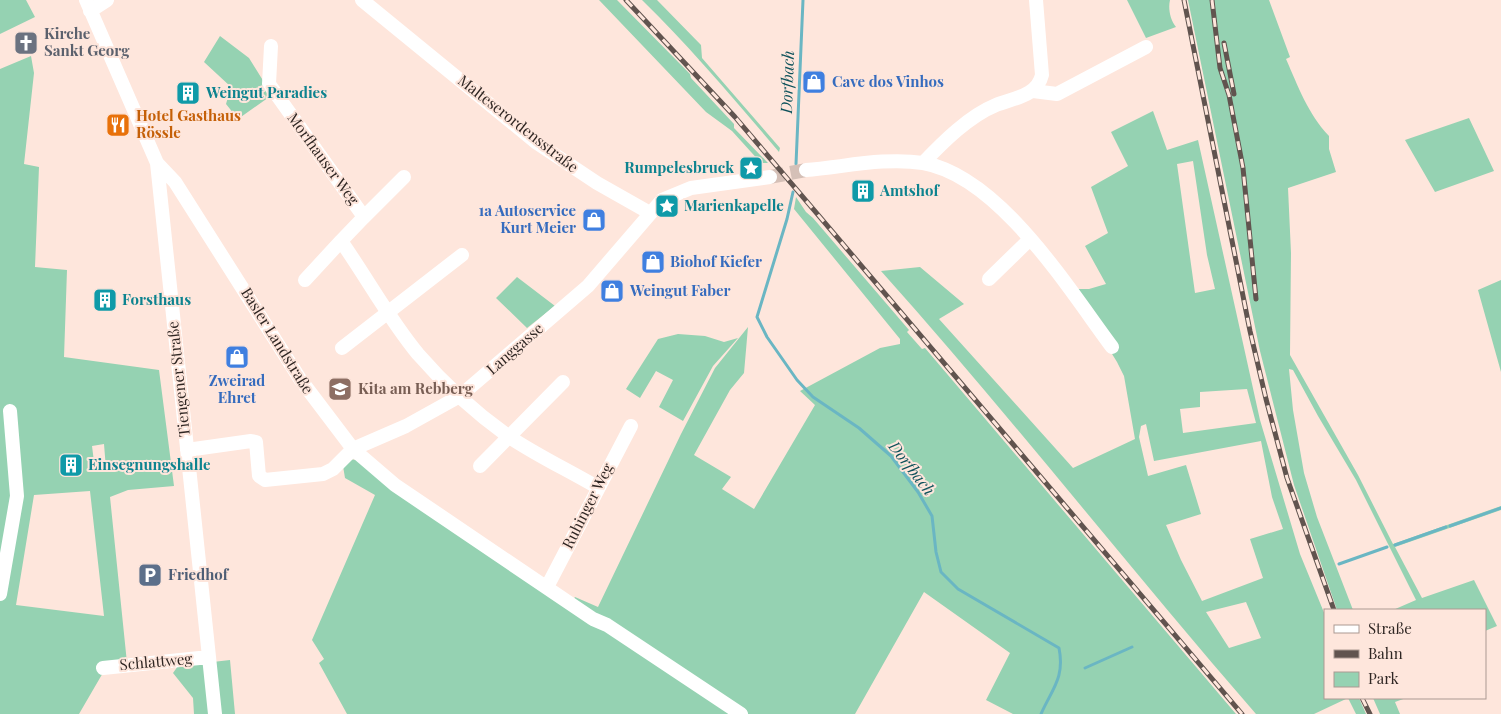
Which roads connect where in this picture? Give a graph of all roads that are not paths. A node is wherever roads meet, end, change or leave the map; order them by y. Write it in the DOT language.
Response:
graph roads {
  1 [pos="107,0"];
  2 [pos="362,0"];
  3 [pos="1036,0"];
  4 [pos="88,5"];
  5 [pos="271,46"];
  6 [pos="1146,47"];
  7 [pos="1033,91"];
  8 [pos="157,163"];
  9 [pos="923,163"];
  10 [pos="806,170"];
  11 [pos="404,177"];
  12 [pos="770,177"];
  13 [pos="650,213"];
  14 [pos="364,217"];
  15 [pos="1030,238"];
  16 [pos="341,241"];
  17 [pos="462,255"];
  18 [pos="989,279"];
  19 [pos="305,280"];
  20 [pos="388,313"];
  21 [pos="1112,346"];
  22 [pos="342,348"];
  23 [pos="563,382"];
  24 [pos="460,396"];
  25 [pos="10,411"];
  26 [pos="630,426"];
  27 [pos="509,436"];
  28 [pos="353,449"];
  29 [pos="187,450"];
  30 [pos="480,466"];
  31 [pos="597,487"];
  32 [pos="547,586"];
  33 [pos="0,594"];
  34 [pos="209,657"];
  35 [pos="103,668"];
  36 [pos="215,714"];
  37 [pos="741,714"];
  1 -- 4 [label="street"];
  2 -- 13 [label="street, Malteserordensstraße"];
  3 -- 7 [label="street"];
  4 -- 8 [label="street, Basler Landstraße"];
  5 -- 14 [label="street, Morfhauser Weg"];
  6 -- 7 [label="street"];
  7 -- 9 [label="street"];
  8 -- 28 [label="street, Basler Landstraße"];
  8 -- 29 [label="street, Tiengener Straße"];
  9 -- 10 [label="street"];
  9 -- 15 [label="street"];
  11 -- 14 [label="street, Morfhauser Weg"];
  12 -- 13 [label="street"];
  13 -- 24 [label="street, Langgasse"];
  14 -- 16 [label="street, Morfhauser Weg"];
  15 -- 18 [label="street"];
  15 -- 21 [label="street"];
  16 -- 19 [label="street, Morfhauser Weg"];
  16 -- 20 [label="street"];
  17 -- 20 [label="street"];
  20 -- 22 [label="street"];
  20 -- 24 [label="street"];
  23 -- 27 [label="street"];
  24 -- 27 [label="street"];
  24 -- 28 [label="street, Langgasse"];
  25 -- 33 [label="street"];
  26 -- 31 [label="street, Ruhinger Weg"];
  27 -- 30 [label="street"];
  27 -- 31 [label="street"];
  28 -- 29 [label="street"];
  28 -- 32 [label="street, Basler Landstraße"];
  29 -- 34 [label="street, Tiengener Straße"];
  31 -- 32 [label="street, Ruhinger Weg"];
  32 -- 37 [label="street, Basler Landstraße"];
  34 -- 35 [label="street, Schlattweg"];
  34 -- 36 [label="street, Tiengener Straße"];
}
